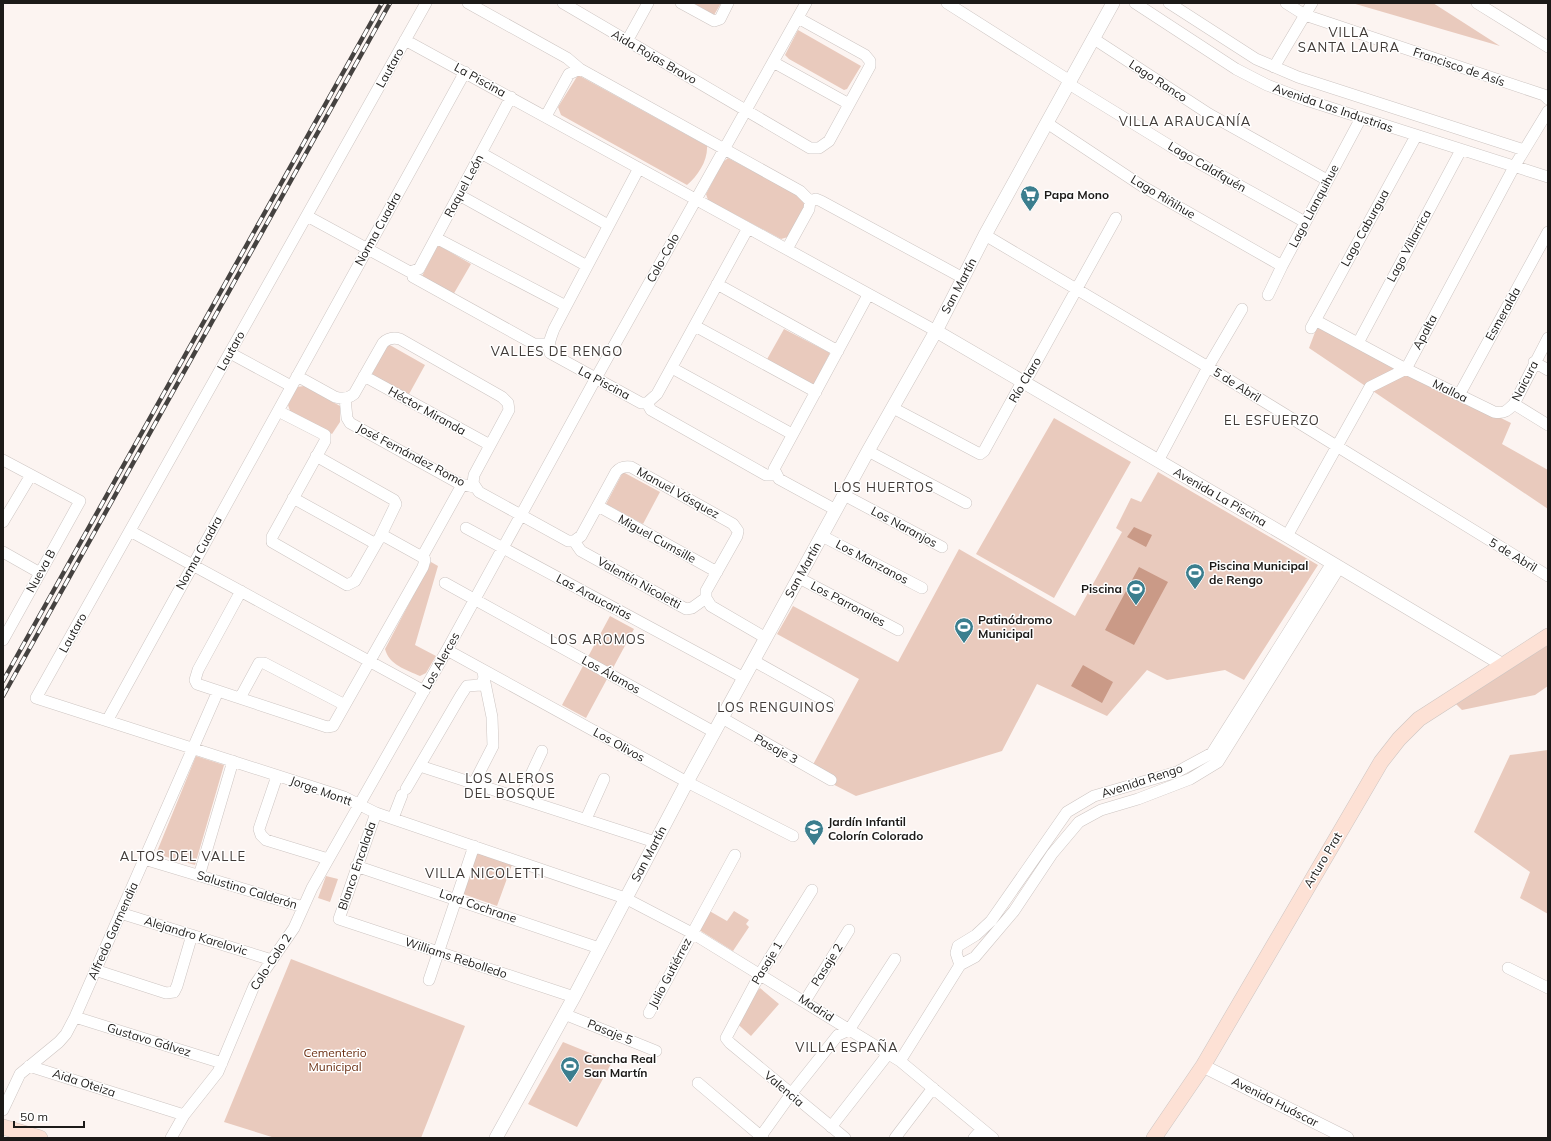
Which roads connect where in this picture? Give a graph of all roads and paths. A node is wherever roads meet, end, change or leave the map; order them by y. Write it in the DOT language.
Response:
graph roads {
  1 [pos="426,3"];
  2 [pos="468,3"];
  3 [pos="563,3"];
  4 [pos="648,3"];
  5 [pos="681,3"];
  6 [pos="728,3"];
  7 [pos="806,3"];
  8 [pos="947,3"];
  9 [pos="1113,3"];
  10 [pos="1134,3"];
  11 [pos="1170,3"];
  12 [pos="1286,3"];
  13 [pos="1312,3"];
  14 [pos="1477,3"];
  15 [pos="1305,15"];
  16 [pos="798,18"];
  17 [pos="1094,39"];
  18 [pos="405,40"];
  19 [pos="627,41"];
  20 [pos="1548,47"];
  21 [pos="773,62"];
  22 [pos="1274,67"];
  23 [pos="580,69"];
  24 [pos="465,72"];
  25 [pos="1070,82"];
  26 [pos="511,97"];
  27 [pos="1546,97"];
  28 [pos="849,104"];
  29 [pos="746,110"];
  30 [pos="1548,112"];
  31 [pos="546,116"];
  32 [pos="1361,118"];
  33 [pos="1047,123"];
  34 [pos="1416,136"];
  35 [pos="724,149"];
  36 [pos="1461,150"];
  37 [pos="1524,150"];
  38 [pos="481,153"];
  39 [pos="1514,167"];
  40 [pos="639,168"];
  41 [pos="1548,177"];
  42 [pos="1327,180"];
  43 [pos="459,195"];
  44 [pos="696,199"];
  45 [pos="810,201"];
  46 [pos="307,216"];
  47 [pos="1116,218"];
  48 [pos="1305,222"];
  49 [pos="608,225"];
  50 [pos="748,228"];
  51 [pos="1548,232"];
  52 [pos="985,236"];
  53 [pos="436,238"];
  54 [pos="367,249"];
  55 [pos="787,249"];
  56 [pos="587,266"];
  57 [pos="1282,266"];
  58 [pos="414,271"];
  59 [pos="963,278"];
  60 [pos="717,284"];
  61 [pos="1077,289"];
  62 [pos="1268,294"];
  63 [pos="868,295"];
  64 [pos="566,306"];
  65 [pos="1242,309"];
  66 [pos="695,326"];
  67 [pos="936,331"];
  68 [pos="1548,338"];
  69 [pos="1358,343"];
  70 [pos="549,344"];
  71 [pos="838,351"];
  72 [pos="230,353"];
  73 [pos="1534,362"];
  74 [pos="1208,367"];
  75 [pos="672,368"];
  76 [pos="1406,369"];
  77 [pos="1548,370"];
  78 [pos="297,376"];
  79 [pos="364,376"];
  80 [pos="596,378"];
  81 [pos="1022,382"];
  82 [pos="291,386"];
  83 [pos="816,392"];
  84 [pos="1459,395"];
  85 [pos="345,398"];
  86 [pos="647,403"];
  87 [pos="1514,404"];
  88 [pos="893,408"];
  89 [pos="278,411"];
  90 [pos="1494,412"];
  91 [pos="1548,424"];
  92 [pos="792,434"];
  93 [pos="490,446"];
  94 [pos="1336,447"];
  95 [pos="868,451"];
  96 [pos="316,456"];
  97 [pos="3,460"];
  98 [pos="1158,461"];
  99 [pos="31,475"];
  100 [pos="775,475"];
  101 [pos="462,485"];
  102 [pos="474,487"];
  103 [pos="844,495"];
  104 [pos="293,498"];
  105 [pos="966,503"];
  106 [pos="598,506"];
  107 [pos="836,510"];
  108 [pos="521,515"];
  109 [pos="3,522"];
  110 [pos="466,528"];
  111 [pos="130,531"];
  112 [pos="822,536"];
  113 [pos="1287,536"];
  114 [pos="378,540"];
  115 [pos="574,541"];
  116 [pos="942,547"];
  117 [pos="503,548"];
  118 [pos="3,552"];
  119 [pos="422,557"];
  120 [pos="193,564"];
  121 [pos="1335,565"];
  122 [pos="717,572"];
  123 [pos="40,573"];
  124 [pos="1548,576"];
  125 [pos="799,578"];
  126 [pos="444,583"];
  127 [pos="922,588"];
  128 [pos="241,591"];
  129 [pos="706,598"];
  130 [pos="475,600"];
  131 [pos="7,622"];
  132 [pos="898,630"];
  133 [pos="1548,636"];
  134 [pos="766,638"];
  135 [pos="3,640"];
  136 [pos="447,650"];
  137 [pos="370,661"];
  138 [pos="754,661"];
  139 [pos="1503,665"];
  140 [pos="484,674"];
  141 [pos="744,678"];
  142 [pos="218,691"];
  143 [pos="424,691"];
  144 [pos="36,698"];
  145 [pos="240,698"];
  146 [pos="829,703"];
  147 [pos="344,705"];
  148 [pos="722,718"];
  149 [pos="107,721"];
  150 [pos="714,732"];
  151 [pos="193,748"];
  152 [pos="542,751"];
  153 [pos="233,761"];
  154 [pos="420,766"];
  155 [pos="276,776"];
  156 [pos="604,779"];
  157 [pos="831,780"];
  158 [pos="686,782"];
  159 [pos="474,783"];
  160 [pos="520,798"];
  161 [pos="358,805"];
  162 [pos="376,813"];
  163 [pos="392,818"];
  164 [pos="586,819"];
  165 [pos="793,836"];
  166 [pos="655,842"];
  167 [pos="474,846"];
  168 [pos="735,855"];
  169 [pos="144,859"];
  170 [pos="328,859"];
  171 [pos="356,866"];
  172 [pos="199,876"];
  173 [pos="812,890"];
  174 [pos="625,898"];
  175 [pos="457,899"];
  176 [pos="303,907"];
  177 [pos="120,913"];
  178 [pos="339,919"];
  179 [pos="849,930"];
  180 [pos="692,933"];
  181 [pos="192,935"];
  182 [pos="599,948"];
  183 [pos="438,952"];
  184 [pos="895,959"];
  185 [pos="272,960"];
  186 [pos="960,965"];
  187 [pos="1508,968"];
  188 [pos="95,970"];
  189 [pos="760,974"];
  190 [pos="429,980"];
  191 [pos="1548,988"];
  192 [pos="574,997"];
  193 [pos="805,1001"];
  194 [pos="649,1013"];
  195 [pos="564,1014"];
  196 [pos="75,1017"];
  197 [pos="849,1030"];
  198 [pos="726,1038"];
  199 [pos="656,1051"];
  200 [pos="888,1054"];
  201 [pos="900,1060"];
  202 [pos="222,1063"];
  203 [pos="29,1066"];
  204 [pos="1203,1066"];
  205 [pos="698,1083"];
  206 [pos="933,1088"];
  207 [pos="790,1094"];
  208 [pos="3,1110"];
  209 [pos="184,1115"];
  210 [pos="3,1127"];
  211 [pos="831,1127"];
  212 [pos="982,1129"];
  213 [pos="762,1137"];
  214 [pos="40,1138"];
  215 [pos="171,1138"];
  216 [pos="496,1138"];
  217 [pos="845,1138"];
  218 [pos="895,1138"];
  219 [pos="974,1138"];
  220 [pos="993,1138"];
  221 [pos="1154,1138"];
  222 [pos="1347,1138"];
  1 -- 18 [label="street, Lautaro"];
  2 -- 23 [label="street"];
  3 -- 19 [label="street, Aida Rojas Bravo"];
  4 -- 19 [label="street"];
  5 -- 6 [label="street"];
  7 -- 16 [label="street, Colo-Colo"];
  8 -- 25 [label="street, Lago Calafquén"];
  9 -- 17 [label="street, San Martín"];
  10 -- 32 [label="street, Avenida Las Industrias"];
  11 -- 22 [label="street, Avenida Las Industrias"];
  12 -- 15 [label="street, Francisco de Asís"];
  13 -- 15 [label="street"];
  14 -- 20 [label="street"];
  15 -- 22 [label="street"];
  15 -- 27 [label="street, Francisco de Asís"];
  16 -- 21 [label="street, Colo-Colo"];
  16 -- 28 [label="street"];
  17 -- 25 [label="street, San Martín"];
  17 -- 42 [label="street, Lago Ranco"];
  18 -- 24 [label="street, La Piscina"];
  18 -- 46 [label="street, Lautaro"];
  19 -- 29 [label="street, Aida Rojas Bravo"];
  21 -- 28 [label="street"];
  21 -- 29 [label="street, Colo-Colo"];
  22 -- 37 [label="street, Avenida Las Industrias"];
  23 -- 31 [label="street"];
  23 -- 35 [label="street"];
  24 -- 26 [label="street, La Piscina"];
  24 -- 54 [label="street, Norma Cuadra"];
  25 -- 33 [label="street, San Martín"];
  25 -- 48 [label="street, Lago Calafquén"];
  26 -- 31 [label="street, La Piscina"];
  26 -- 38 [label="street, Raquel León"];
  28 -- 29 [label="street, Aida Rojas Bravo"];
  29 -- 35 [label="street, Colo-Colo"];
  30 -- 37 [label="street, Apalta"];
  31 -- 40 [label="street, La Piscina"];
  32 -- 34 [label="street, Avenida Las Industrias"];
  32 -- 42 [label="street, Lago Llanquihue"];
  33 -- 52 [label="street, San Martín"];
  33 -- 57 [label="street, Lago Riñihue"];
  34 -- 36 [label="street, Avenida Las Industrias"];
  34 -- 69 [label="street, Lago Caburgua"];
  35 -- 44 [label="street, Colo-Colo"];
  35 -- 45 [label="street"];
  36 -- 39 [label="street, Avenida Las Industrias"];
  36 -- 69 [label="street, Lago Villarrica"];
  37 -- 39 [label="street, Apalta"];
  38 -- 43 [label="street, Raquel León"];
  38 -- 49 [label="street"];
  39 -- 41 [label="street, Avenida Las Industrias"];
  39 -- 76 [label="street, Apalta"];
  40 -- 44 [label="street, La Piscina"];
  40 -- 49 [label="street"];
  42 -- 48 [label="street, Lago Llanquihue"];
  43 -- 53 [label="street, Raquel León"];
  43 -- 56 [label="street"];
  44 -- 50 [label="street, La Piscina"];
  44 -- 80 [label="street, Colo-Colo"];
  45 -- 55 [label="street"];
  45 -- 59 [label="street"];
  46 -- 54 [label="street"];
  46 -- 72 [label="street, Lautaro"];
  47 -- 61 [label="street, Río Claro"];
  48 -- 57 [label="street, Lago Llanquihue"];
  49 -- 56 [label="street"];
  50 -- 55 [label="street, La Piscina"];
  50 -- 60 [label="street"];
  51 -- 84 [label="street, Esmeralda"];
  52 -- 59 [label="street, San Martín"];
  52 -- 61 [label="street, 5 de Abril"];
  53 -- 58 [label="street, Raquel León"];
  53 -- 64 [label="street"];
  54 -- 58 [label="street"];
  54 -- 78 [label="street, Norma Cuadra"];
  55 -- 63 [label="street, La Piscina"];
  56 -- 64 [label="street"];
  57 -- 62 [label="street, Lago Llanquihue"];
  58 -- 70 [label="street"];
  59 -- 67 [label="street, San Martín"];
  60 -- 66 [label="street"];
  60 -- 71 [label="street"];
  61 -- 74 [label="street, 5 de Abril"];
  61 -- 81 [label="street, Río Claro"];
  63 -- 67 [label="street, La Piscina"];
  63 -- 71 [label="street"];
  64 -- 70 [label="street"];
  65 -- 74 [label="street"];
  66 -- 75 [label="street"];
  66 -- 83 [label="street"];
  67 -- 81 [label="street, Avenida La Piscina"];
  67 -- 88 [label="street, San Martín"];
  68 -- 73 [label="street, Naicura"];
  69 -- 76 [label="street, Lago Caburgua"];
  70 -- 80 [label="street, La Piscina"];
  71 -- 83 [label="street"];
  72 -- 82 [label="street"];
  72 -- 111 [label="street, Lautaro"];
  73 -- 77 [label="street"];
  73 -- 87 [label="street, Naicura"];
  74 -- 94 [label="street, 5 de Abril"];
  74 -- 98 [label="street"];
  75 -- 86 [label="street"];
  75 -- 92 [label="street"];
  76 -- 84 [label="street, Malloa"];
  76 -- 94 [label="street"];
  78 -- 82 [label="street, Norma Cuadra"];
  78 -- 85 [label="street"];
  79 -- 85 [label="street"];
  79 -- 93 [label="street, Héctor Miranda"];
  79 -- 93 [label="street"];
  80 -- 86 [label="street, La Piscina"];
  80 -- 108 [label="street, Colo-Colo"];
  81 -- 88 [label="street, Río Claro"];
  81 -- 98 [label="street, Avenida La Piscina"];
  82 -- 89 [label="street, Norma Cuadra"];
  83 -- 92 [label="street"];
  84 -- 90 [label="street, Malloa"];
  85 -- 101 [label="street, José Fernández Romo"];
  86 -- 100 [label="street, La Piscina"];
  87 -- 90 [label="street, Naicura"];
  87 -- 91 [label="street"];
  88 -- 95 [label="street, San Martín"];
  89 -- 96 [label="street"];
  89 -- 120 [label="street, Norma Cuadra"];
  92 -- 100 [label="street"];
  93 -- 102 [label="street"];
  94 -- 113 [label="street"];
  94 -- 124 [label="street, 5 de Abril"];
  95 -- 103 [label="street, San Martín"];
  95 -- 105 [label="street"];
  96 -- 104 [label="street"];
  96 -- 114 [label="street"];
  97 -- 99 [label="street"];
  98 -- 113 [label="street, Avenida La Piscina"];
  99 -- 109 [label="street"];
  99 -- 123 [label="street, Nueva B"];
  100 -- 107 [label="street, La Piscina"];
  101 -- 102 [label="street, José Fernández Romo"];
  101 -- 119 [label="street"];
  102 -- 108 [label="street"];
  103 -- 107 [label="street, San Martín"];
  103 -- 116 [label="street, Los Naranjos"];
  104 -- 114 [label="street"];
  104 -- 114 [label="street"];
  106 -- 115 [label="street, Manuel Vásquez"];
  106 -- 122 [label="street, Miguel Cumsille"];
  106 -- 122 [label="street, Manuel Vásquez"];
  107 -- 112 [label="street, San Martín"];
  108 -- 115 [label="street"];
  108 -- 117 [label="street, Los Alerces"];
  110 -- 117 [label="street, Las Araucarias"];
  111 -- 120 [label="street"];
  111 -- 144 [label="street, Lautaro"];
  112 -- 125 [label="street, San Martín"];
  112 -- 127 [label="street, Los Manzanos"];
  113 -- 121 [label="street, Avenida La Piscina"];
  114 -- 119 [label="street"];
  115 -- 129 [label="street, Valentín Nicoletti"];
  117 -- 130 [label="street, Los Alerces"];
  117 -- 141 [label="street, Las Araucarias"];
  118 -- 123 [label="street"];
  119 -- 137 [label="street"];
  120 -- 128 [label="street"];
  120 -- 149 [label="street, Norma Cuadra"];
  121 -- 139 [label="street, Avenida La Piscina"];
  121 -- 186 [label="street, Avenida Rengo"];
  121 -- 186 [label="street, Avenida Rengo"];
  122 -- 129 [label="street, Manuel Vásquez"];
  123 -- 131 [label="street, Nueva B"];
  125 -- 132 [label="street, Los Parronales"];
  125 -- 134 [label="street, San Martín"];
  126 -- 130 [label="street, Los Álamos"];
  128 -- 137 [label="street"];
  128 -- 142 [label="street"];
  129 -- 134 [label="street"];
  130 -- 136 [label="street, Los Alerces"];
  130 -- 150 [label="street, Los Álamos"];
  131 -- 135 [label="street, Nueva B"];
  133 -- 139 [label="main road, Arturo Prat"];
  134 -- 138 [label="street, San Martín"];
  136 -- 140 [label="street, Los Olivos"];
  136 -- 143 [label="street, Los Alerces"];
  137 -- 143 [label="street"];
  137 -- 147 [label="street"];
  138 -- 141 [label="street, San Martín"];
  138 -- 146 [label="street"];
  139 -- 204 [label="main road, Arturo Prat"];
  140 -- 154 [label="street"];
  140 -- 158 [label="street, Los Olivos"];
  140 -- 159 [label="street"];
  141 -- 148 [label="street, San Martín"];
  142 -- 145 [label="street"];
  142 -- 151 [label="street, Alfredo Garmendia"];
  143 -- 161 [label="street, Los Alerces"];
  144 -- 149 [label="street, Jorge Montt"];
  145 -- 147 [label="street"];
  145 -- 147 [label="street"];
  148 -- 150 [label="street, San Martín"];
  148 -- 157 [label="street, Pasaje 3"];
  149 -- 151 [label="street, Jorge Montt"];
  150 -- 158 [label="street, San Martín"];
  151 -- 153 [label="street, Jorge Montt"];
  151 -- 169 [label="street, Alfredo Garmendia"];
  152 -- 160 [label="street"];
  153 -- 155 [label="street, Jorge Montt"];
  153 -- 172 [label="street"];
  154 -- 159 [label="street"];
  154 -- 163 [label="street"];
  155 -- 161 [label="street, Jorge Montt"];
  155 -- 170 [label="street"];
  156 -- 164 [label="street"];
  158 -- 165 [label="street, Los Olivos"];
  158 -- 166 [label="street, San Martín"];
  159 -- 160 [label="street"];
  160 -- 164 [label="street"];
  161 -- 162 [label="street, Jorge Montt"];
  161 -- 170 [label="street, Colo-Colo 2"];
  162 -- 163 [label="street, Jorge Montt"];
  162 -- 171 [label="street, Blanco Encalada"];
  163 -- 167 [label="street, Jorge Montt"];
  164 -- 166 [label="street"];
  166 -- 174 [label="street, San Martín"];
  167 -- 174 [label="street, Jorge Montt"];
  167 -- 175 [label="street"];
  168 -- 180 [label="street, Julio Gutiérrez"];
  169 -- 172 [label="street, Salustino Calderón"];
  169 -- 177 [label="street, Alfredo Garmendia"];
  170 -- 176 [label="street, Colo-Colo 2"];
  171 -- 175 [label="street, Lord Cochrane"];
  171 -- 178 [label="street, Blanco Encalada"];
  172 -- 176 [label="street, Salustino Calderón"];
  173 -- 189 [label="street, Pasaje 1"];
  174 -- 180 [label="street, Madrid"];
  174 -- 182 [label="street, San Martín"];
  175 -- 182 [label="street, Lord Cochrane"];
  175 -- 183 [label="street"];
  176 -- 185 [label="street, Colo-Colo 2"];
  177 -- 181 [label="street, Alejandro Karelovic"];
  177 -- 188 [label="street, Alfredo Garmendia"];
  178 -- 183 [label="street, Williams Rebolledo"];
  179 -- 193 [label="street, Pasaje 2"];
  180 -- 189 [label="street, Madrid"];
  180 -- 194 [label="street, Julio Gutiérrez"];
  181 -- 185 [label="street, Alejandro Karelovic"];
  181 -- 188 [label="street"];
  182 -- 192 [label="street, San Martín"];
  183 -- 190 [label="street"];
  183 -- 192 [label="street, Williams Rebolledo"];
  184 -- 197 [label="street"];
  185 -- 202 [label="street, Colo-Colo 2"];
  186 -- 201 [label="street, Avenida Rengo"];
  187 -- 191 [label="street"];
  188 -- 196 [label="street, Alfredo Garmendia"];
  189 -- 193 [label="street, Madrid"];
  189 -- 198 [label="street, Pasaje 1"];
  192 -- 195 [label="street, San Martín"];
  193 -- 197 [label="street, Madrid"];
  195 -- 199 [label="street, Pasaje 5"];
  195 -- 216 [label="street, San Martín"];
  196 -- 202 [label="street, Gustavo Gálvez"];
  196 -- 203 [label="street, Alfredo Garmendia"];
  197 -- 200 [label="street, Madrid"];
  197 -- 207 [label="street"];
  198 -- 207 [label="street, Valencia"];
  200 -- 201 [label="street, Madrid"];
  200 -- 211 [label="street"];
  201 -- 206 [label="street, Madrid"];
  202 -- 209 [label="street, Colo-Colo 2"];
  203 -- 208 [label="street, Alfredo Garmendia"];
  203 -- 209 [label="street, Aida Oteiza"];
  204 -- 221 [label="main road, Arturo Prat"];
  204 -- 222 [label="street, Avenida Huáscar"];
  205 -- 213 [label="street"];
  206 -- 212 [label="street, Madrid"];
  206 -- 218 [label="street"];
  207 -- 211 [label="street, Valencia"];
  207 -- 213 [label="street"];
  209 -- 215 [label="street, Colo-Colo 2"];
  210 -- 214 [label="main road"];
  211 -- 217 [label="street, Valencia"];
  212 -- 219 [label="street"];
  212 -- 220 [label="street, Madrid"];
}
